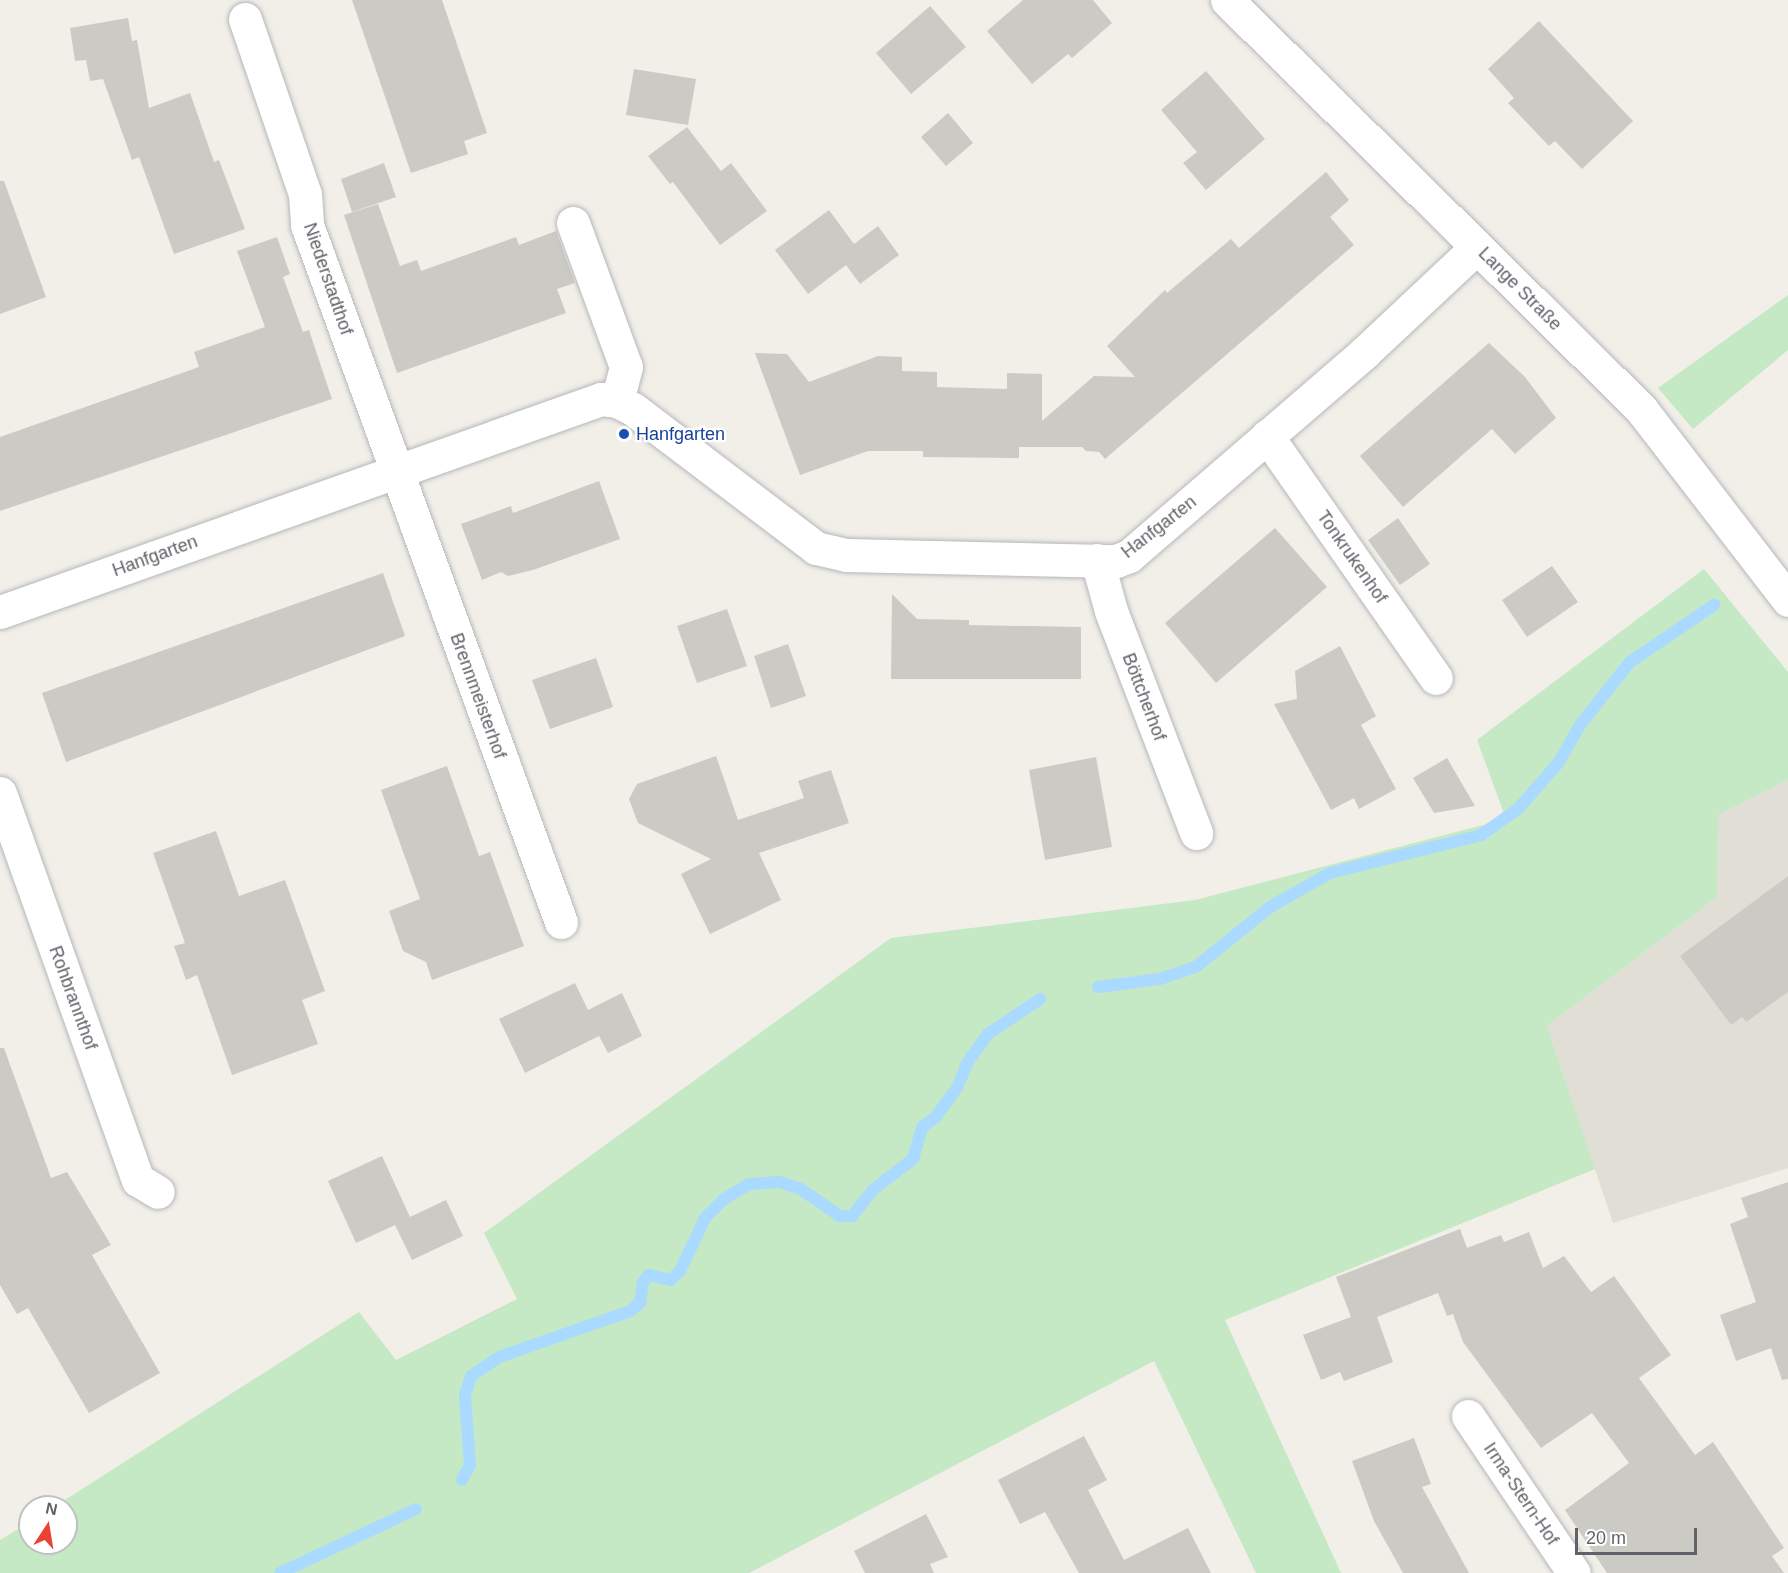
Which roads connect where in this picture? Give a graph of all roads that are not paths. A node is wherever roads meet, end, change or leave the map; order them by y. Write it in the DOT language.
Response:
graph roads {
  1 [pos="1227,0"];
  2 [pos="245,19"];
  3 [pos="573,223"];
  4 [pos="1477,247"];
  5 [pos="617,400"];
  6 [pos="1268,436"];
  7 [pos="395,470"];
  8 [pos="1097,560"];
  9 [pos="1788,600"];
  10 [pos="0,612"];
  11 [pos="1436,678"];
  12 [pos="0,793"];
  13 [pos="1196,833"];
  14 [pos="561,922"];
  15 [pos="158,1192"];
  16 [pos="1468,1416"];
  17 [pos="1574,1573"];
  1 -- 4 [label="street, Lange Straße"];
  2 -- 7 [label="street, Niederstadthof"];
  3 -- 5 [label="street"];
  4 -- 6 [label="street, Hanfgarten"];
  4 -- 9 [label="street, Lange Straße"];
  5 -- 7 [label="street, Hanfgarten"];
  5 -- 8 [label="street, Hanfgarten"];
  6 -- 8 [label="street, Hanfgarten"];
  6 -- 11 [label="street, Tonkrukenhof"];
  7 -- 10 [label="street, Hanfgarten"];
  7 -- 14 [label="street, Brennmeisterhof"];
  8 -- 13 [label="street, Böttcherhof"];
  12 -- 15 [label="street, Rohbrannthof"];
  16 -- 17 [label="street, Irma-Stern-Hof"];
}
